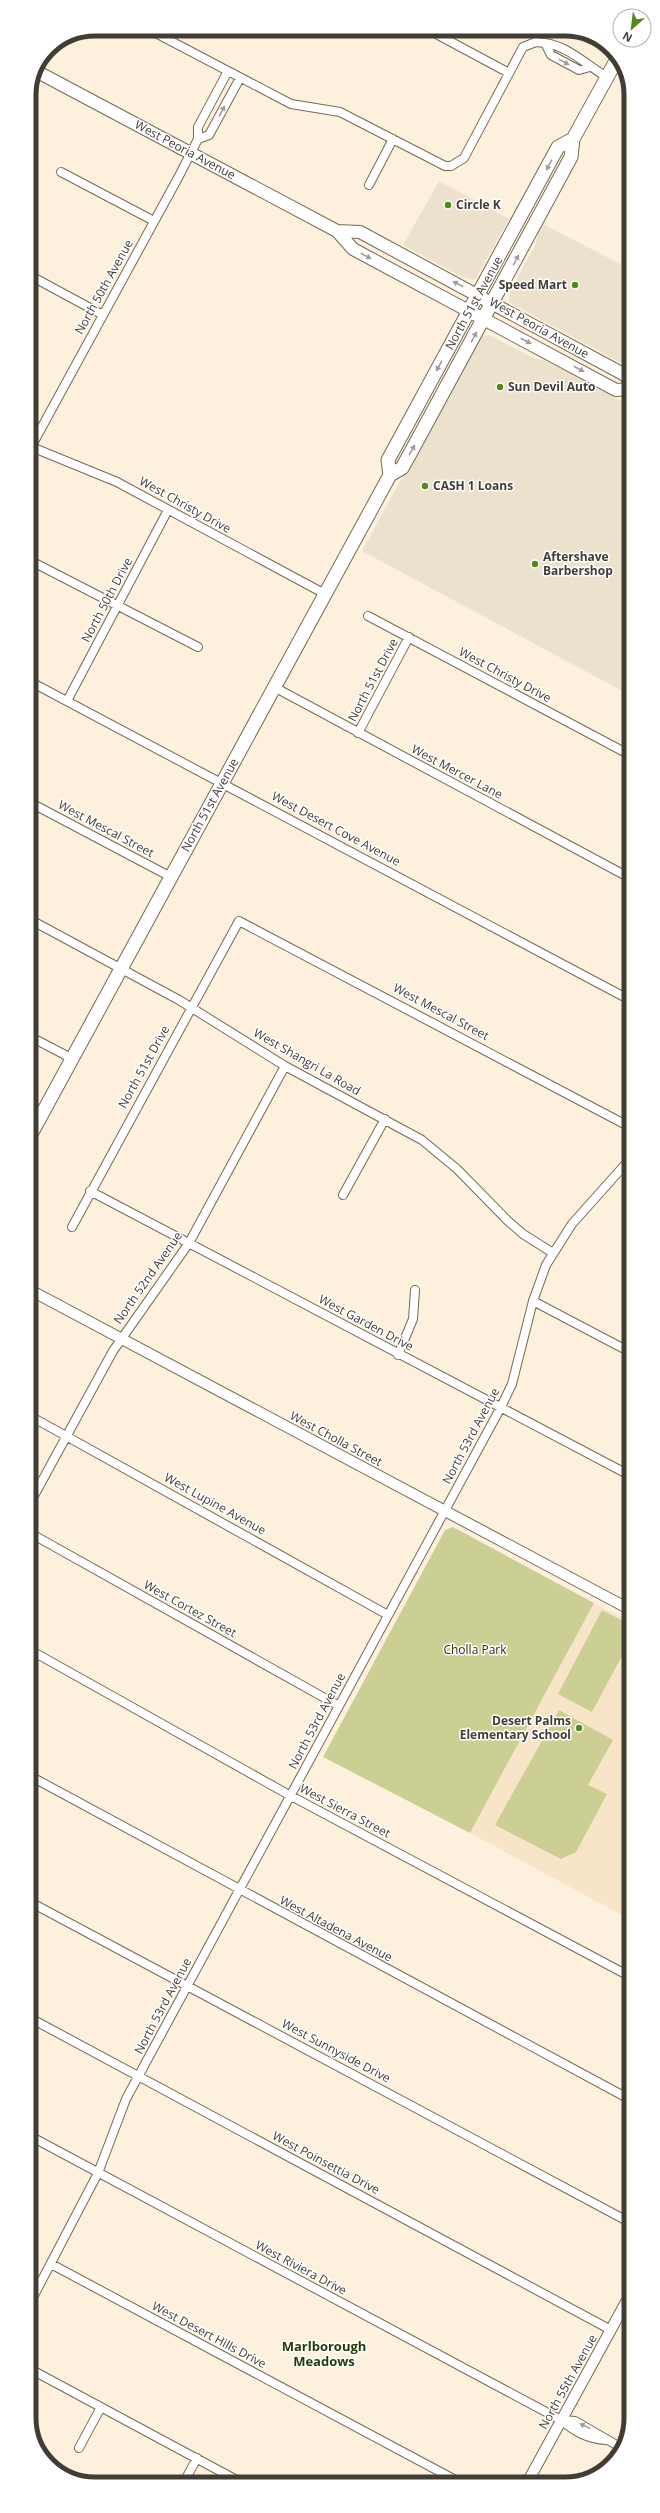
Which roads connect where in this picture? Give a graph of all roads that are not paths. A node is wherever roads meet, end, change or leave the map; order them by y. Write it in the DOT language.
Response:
graph roads {
  1 [pos="161,36"];
  2 [pos="440,36"];
  3 [pos="544,43"];
  4 [pos="615,63"];
  5 [pos="590,67"];
  6 [pos="228,71"];
  7 [pos="40,73"];
  8 [pos="509,73"];
  9 [pos="607,77"];
  10 [pos="240,78"];
  11 [pos="198,139"];
  12 [pos="393,139"];
  13 [pos="573,139"];
  14 [pos="191,153"];
  15 [pos="61,172"];
  16 [pos="369,185"];
  17 [pos="154,221"];
  18 [pos="337,231"];
  19 [pos="36,279"];
  20 [pos="478,295"];
  21 [pos="492,303"];
  22 [pos="470,311"];
  23 [pos="103,315"];
  24 [pos="484,318"];
  25 [pos="624,374"];
  26 [pos="624,389"];
  27 [pos="36,436"];
  28 [pos="36,449"];
  29 [pos="390,475"];
  30 [pos="168,510"];
  31 [pos="36,563"];
  32 [pos="325,594"];
  33 [pos="118,604"];
  34 [pos="368,616"];
  35 [pos="409,637"];
  36 [pos="198,647"];
  37 [pos="36,685"];
  38 [pos="274,687"];
  39 [pos="67,701"];
  40 [pos="358,733"];
  41 [pos="624,752"];
  42 [pos="223,782"];
  43 [pos="36,806"];
  44 [pos="624,875"];
  45 [pos="171,877"];
  46 [pos="239,920"];
  47 [pos="36,923"];
  48 [pos="122,968"];
  49 [pos="624,997"];
  50 [pos="191,1007"];
  51 [pos="36,1039"];
  52 [pos="72,1058"];
  53 [pos="285,1066"];
  54 [pos="385,1119"];
  55 [pos="624,1124"];
  56 [pos="36,1125"];
  57 [pos="624,1166"];
  58 [pos="90,1191"];
  59 [pos="343,1195"];
  60 [pos="72,1227"];
  61 [pos="189,1243"];
  62 [pos="553,1253"];
  63 [pos="415,1290"];
  64 [pos="36,1293"];
  65 [pos="533,1301"];
  66 [pos="120,1338"];
  67 [pos="624,1349"];
  68 [pos="398,1355"];
  69 [pos="501,1407"];
  70 [pos="36,1419"];
  71 [pos="67,1435"];
  72 [pos="624,1473"];
  73 [pos="36,1492"];
  74 [pos="444,1512"];
  75 [pos="36,1536"];
  76 [pos="624,1606"];
  77 [pos="388,1615"];
  78 [pos="36,1653"];
  79 [pos="339,1706"];
  80 [pos="36,1779"];
  81 [pos="291,1796"];
  82 [pos="239,1891"];
  83 [pos="36,1905"];
  84 [pos="624,1973"];
  85 [pos="187,1985"];
  86 [pos="36,2021"];
  87 [pos="139,2076"];
  88 [pos="624,2096"];
  89 [pos="36,2139"];
  90 [pos="98,2173"];
  91 [pos="624,2219"];
  92 [pos="51,2264"];
  93 [pos="36,2292"];
  94 [pos="624,2306"];
  95 [pos="611,2330"];
  96 [pos="36,2372"];
  97 [pos="101,2407"];
  98 [pos="561,2420"];
  99 [pos="617,2446"];
  100 [pos="79,2448"];
  101 [pos="197,2458"];
  102 [pos="187,2477"];
  103 [pos="231,2477"];
  104 [pos="450,2477"];
  105 [pos="530,2477"];
  1 -- 6 [label="street"];
  2 -- 8 [label="street"];
  3 -- 5 [label="street"];
  3 -- 5 [label="street, one-way"];
  3 -- 8 [label="street"];
  4 -- 9 [label="main road, North 51st Avenue"];
  5 -- 9 [label="street"];
  6 -- 10 [label="street"];
  6 -- 11 [label="street"];
  7 -- 14 [label="main road, West Peoria Avenue"];
  8 -- 12 [label="street"];
  9 -- 13 [label="main road, North 51st Avenue"];
  11 -- 10 [label="street, one-way"];
  10 -- 12 [label="street"];
  11 -- 14 [label="street, North 50th Avenue"];
  12 -- 16 [label="street"];
  13 -- 20 [label="main road, North 51st Avenue, one-way"];
  21 -- 13 [label="main road, North 51st Avenue, one-way"];
  14 -- 17 [label="street, North 50th Avenue"];
  14 -- 18 [label="main road, West Peoria Avenue"];
  15 -- 17 [label="street"];
  17 -- 23 [label="street, North 50th Avenue"];
  20 -- 18 [label="main road, West Peoria Avenue, one-way"];
  18 -- 22 [label="main road, West Peoria Avenue, one-way"];
  19 -- 23 [label="street"];
  20 -- 21 [label="main road, West Peoria Avenue"];
  20 -- 22 [label="main road, North 51st Avenue"];
  21 -- 24 [label="main road, North 51st Avenue"];
  21 -- 25 [label="main road, West Peoria Avenue"];
  22 -- 24 [label="main road, West Peoria Avenue"];
  22 -- 29 [label="main road, North 51st Avenue, one-way"];
  23 -- 27 [label="street, North 50th Avenue"];
  24 -- 26 [label="main road, West Peoria Avenue, one-way"];
  29 -- 24 [label="main road, North 51st Avenue, one-way"];
  28 -- 30 [label="street, West Christy Drive"];
  29 -- 32 [label="main road, North 51st Avenue"];
  30 -- 32 [label="street, West Christy Drive"];
  30 -- 33 [label="street, North 50th Drive"];
  31 -- 33 [label="street"];
  32 -- 38 [label="main road, North 51st Avenue"];
  33 -- 36 [label="street"];
  33 -- 39 [label="street, North 50th Drive"];
  34 -- 35 [label="street, West Christy Drive"];
  35 -- 40 [label="street, North 51st Drive"];
  35 -- 41 [label="street, West Christy Drive"];
  37 -- 39 [label="street, West Desert Cove Avenue"];
  38 -- 40 [label="street, West Mercer Lane"];
  38 -- 42 [label="main road, North 51st Avenue"];
  39 -- 42 [label="street, West Desert Cove Avenue"];
  40 -- 44 [label="street, West Mercer Lane"];
  42 -- 45 [label="main road, North 51st Avenue"];
  42 -- 49 [label="street, West Desert Cove Avenue"];
  43 -- 45 [label="street, West Mescal Street"];
  45 -- 48 [label="main road, North 51st Avenue"];
  46 -- 50 [label="street, North 51st Drive"];
  46 -- 55 [label="street, West Mescal Street"];
  47 -- 48 [label="street, West Shangri La Road"];
  48 -- 50 [label="street, West Shangri La Road"];
  48 -- 52 [label="main road, North 51st Avenue"];
  50 -- 53 [label="street, West Shangri La Road"];
  50 -- 58 [label="street, North 51st Drive"];
  51 -- 52 [label="street"];
  52 -- 56 [label="main road, North 51st Avenue"];
  53 -- 54 [label="street, West Shangri La Road"];
  53 -- 61 [label="street, North 52nd Avenue"];
  54 -- 59 [label="street"];
  54 -- 62 [label="street, West Shangri La Road"];
  57 -- 62 [label="street, North 53rd Avenue"];
  58 -- 60 [label="street, North 51st Drive"];
  58 -- 61 [label="street, West Garden Drive"];
  61 -- 66 [label="street, North 52nd Avenue"];
  61 -- 68 [label="street, West Garden Drive"];
  62 -- 65 [label="street, North 53rd Avenue"];
  63 -- 68 [label="street"];
  64 -- 66 [label="street, West Cholla Street"];
  65 -- 67 [label="street"];
  65 -- 69 [label="street, North 53rd Avenue"];
  66 -- 71 [label="street, North 52nd Avenue"];
  66 -- 74 [label="street, West Cholla Street"];
  68 -- 69 [label="street, West Garden Drive"];
  69 -- 72 [label="street, West Garden Drive"];
  69 -- 74 [label="street, North 53rd Avenue"];
  70 -- 71 [label="street, West Lupine Avenue"];
  71 -- 73 [label="street, North 52nd Avenue"];
  71 -- 77 [label="street, West Lupine Avenue"];
  74 -- 76 [label="street, West Cholla Street"];
  74 -- 77 [label="street, North 53rd Avenue"];
  75 -- 79 [label="street, West Cortez Street"];
  77 -- 79 [label="street, North 53rd Avenue"];
  78 -- 81 [label="street, West Sierra Street"];
  79 -- 81 [label="street, North 53rd Avenue"];
  80 -- 82 [label="street, West Altadena Avenue"];
  81 -- 82 [label="street, North 53rd Avenue"];
  81 -- 84 [label="street, West Sierra Street"];
  82 -- 85 [label="street, North 53rd Avenue"];
  82 -- 88 [label="street, West Altadena Avenue"];
  83 -- 85 [label="street, West Sunnyside Drive"];
  85 -- 87 [label="street, North 53rd Avenue"];
  85 -- 91 [label="street, West Sunnyside Drive"];
  86 -- 87 [label="street, West Poinsettia Drive"];
  87 -- 90 [label="street, North 53rd Avenue"];
  87 -- 95 [label="street, West Poinsettia Drive"];
  89 -- 90 [label="street, West Riviera Drive"];
  90 -- 92 [label="street, North 53rd Avenue"];
  90 -- 98 [label="street, West Riviera Drive"];
  92 -- 93 [label="street, North 53rd Avenue"];
  92 -- 104 [label="street, West Desert Hills Drive"];
  94 -- 95 [label="street, North 55th Avenue"];
  95 -- 98 [label="street, North 55th Avenue"];
  96 -- 97 [label="street"];
  97 -- 100 [label="street"];
  97 -- 101 [label="street"];
  98 -- 99 [label="street, West Riviera Drive"];
  98 -- 105 [label="street, North 55th Avenue"];
  101 -- 102 [label="street"];
  101 -- 103 [label="street"];
}
